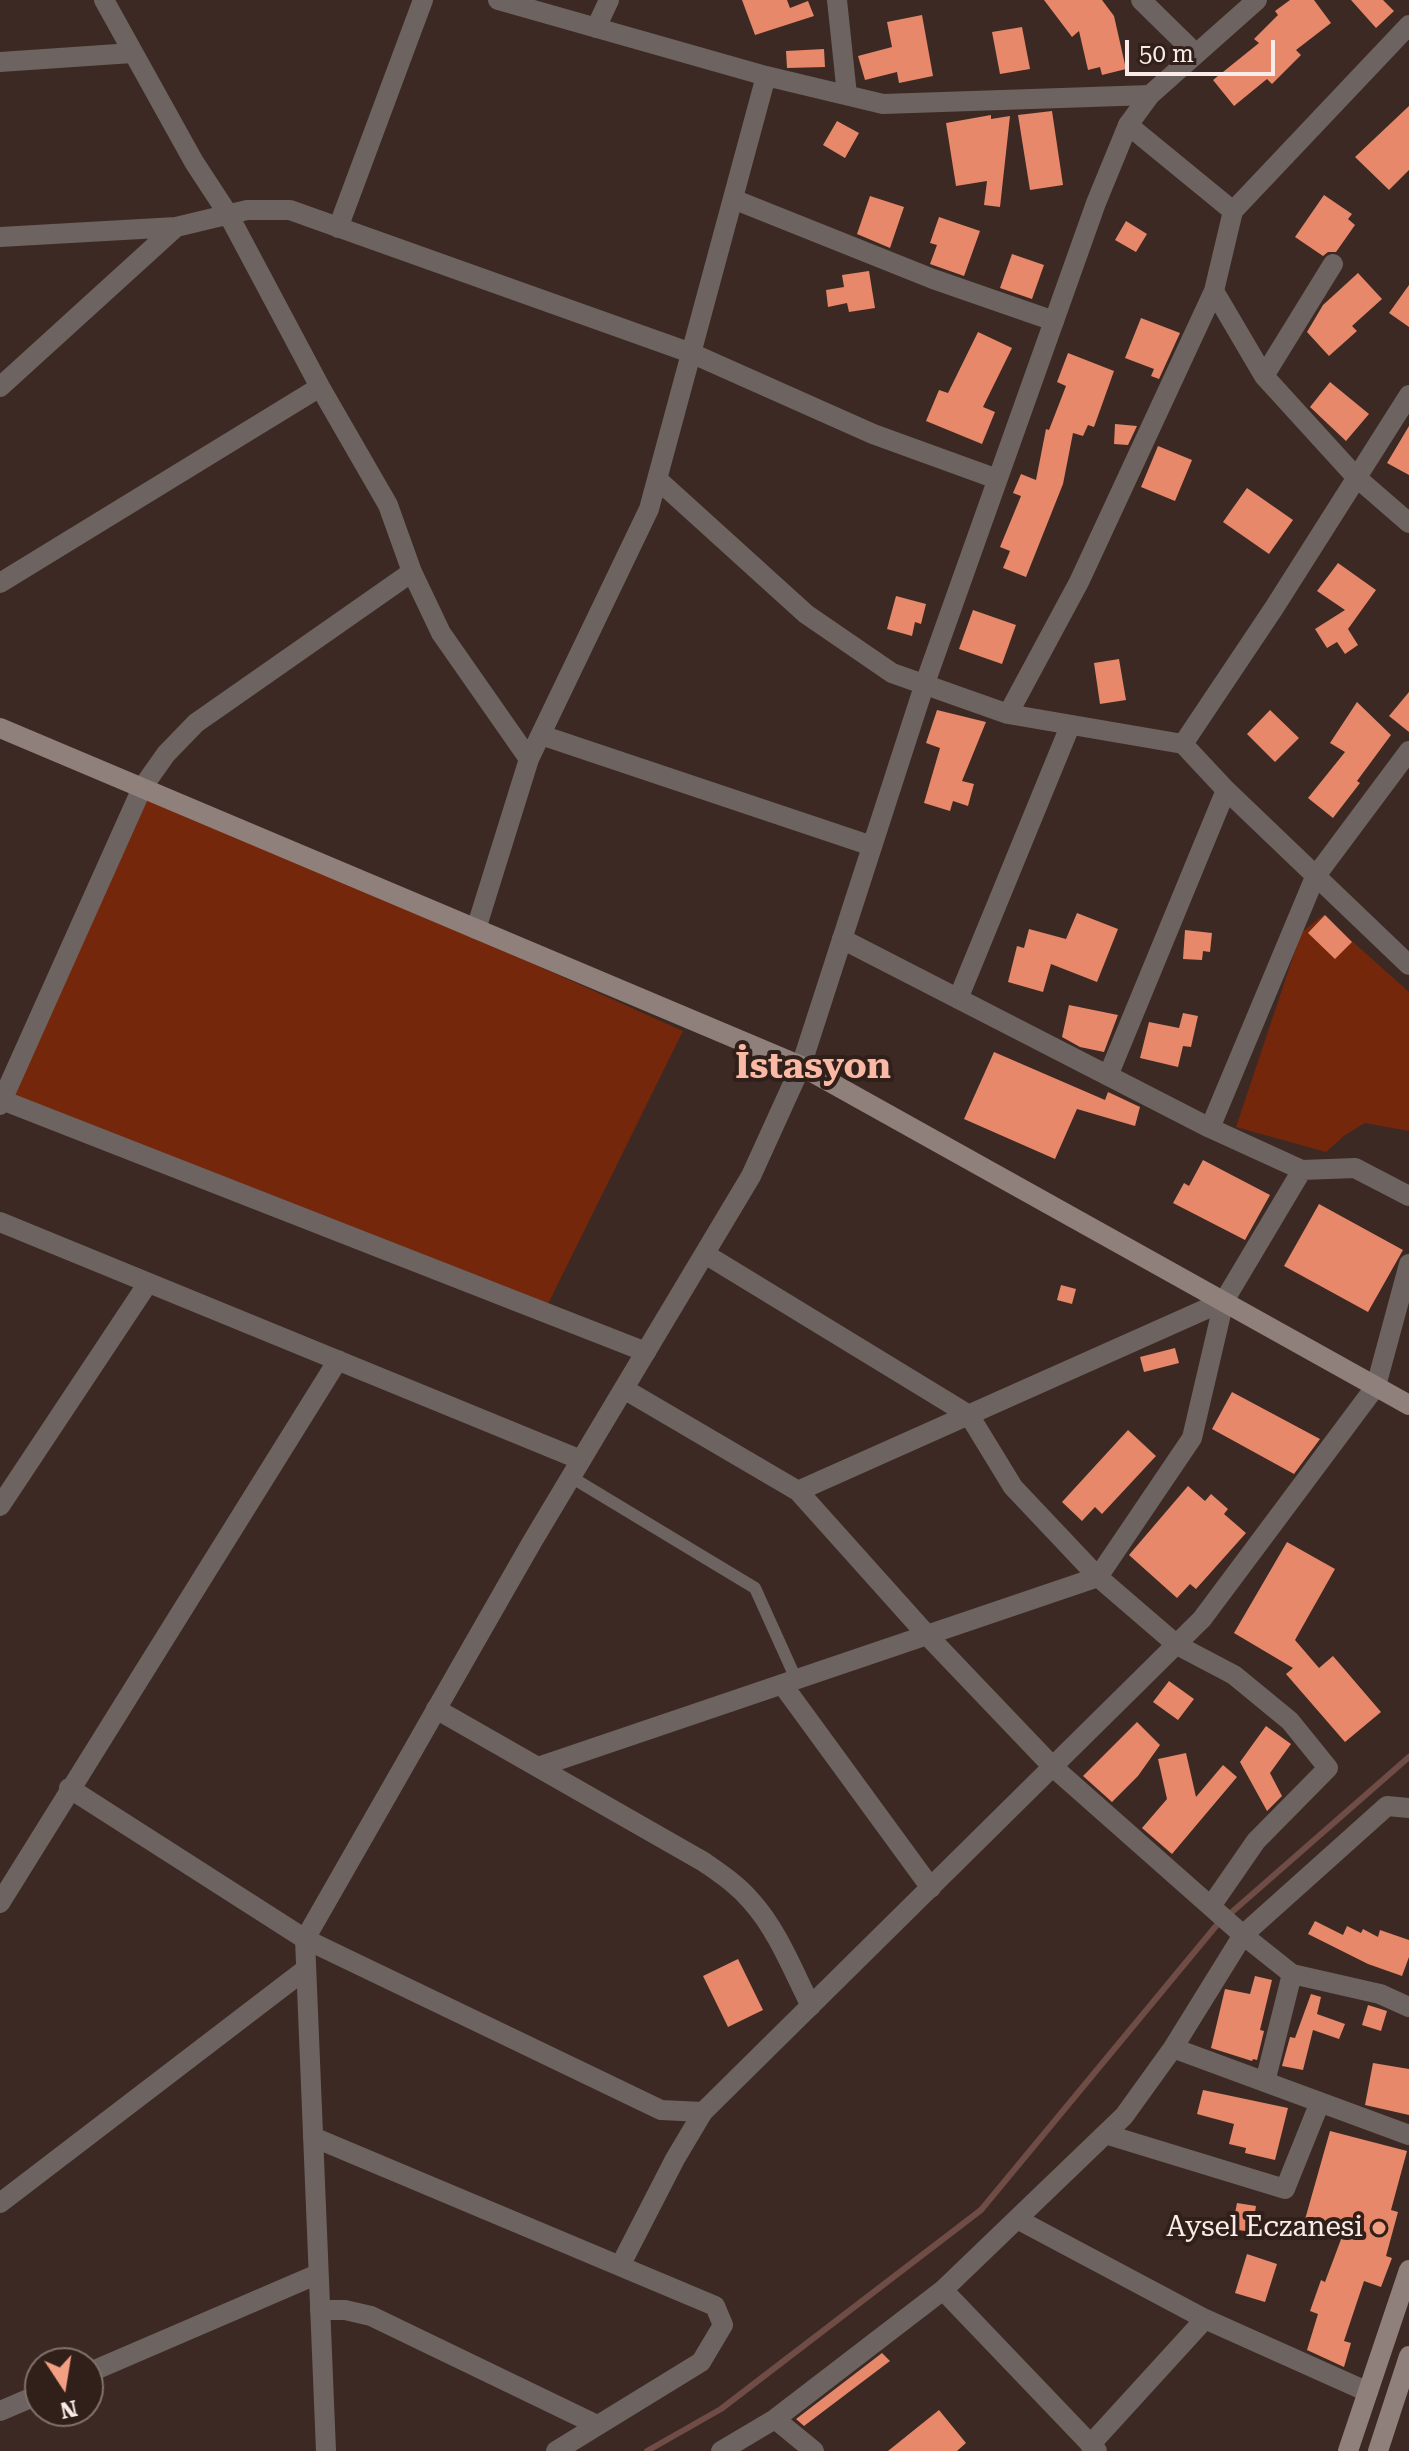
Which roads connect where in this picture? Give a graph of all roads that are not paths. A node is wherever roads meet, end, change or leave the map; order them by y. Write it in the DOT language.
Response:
graph roads {
  1 [pos="104,0"];
  2 [pos="423,0"];
  3 [pos="498,0"];
  4 [pos="609,0"];
  5 [pos="837,0"];
  6 [pos="1141,0"];
  7 [pos="1257,0"];
  8 [pos="1409,25"];
  9 [pos="596,28"];
  10 [pos="132,53"];
  11 [pos="1195,53"];
  12 [pos="0,62"];
  13 [pos="766,76"];
  14 [pos="847,95"];
  15 [pos="1150,95"];
  16 [pos="1128,125"];
  17 [pos="733,199"];
  18 [pos="1233,211"];
  19 [pos="228,214"];
  20 [pos="176,227"];
  21 [pos="338,228"];
  22 [pos="0,237"];
  23 [pos="1333,264"];
  24 [pos="1214,291"];
  25 [pos="1054,321"];
  26 [pos="691,353"];
  27 [pos="1264,376"];
  28 [pos="0,387"];
  29 [pos="320,387"];
  30 [pos="1409,395"];
  31 [pos="1356,477"];
  32 [pos="657,479"];
  33 [pos="997,479"];
  34 [pos="1409,523"];
  35 [pos="412,572"];
  36 [pos="0,583"];
  37 [pos="924,686"];
  38 [pos="1008,714"];
  39 [pos="1070,726"];
  40 [pos="0,728"];
  41 [pos="541,735"];
  42 [pos="1183,744"];
  43 [pos="1409,751"];
  44 [pos="529,759"];
  45 [pos="142,788"];
  46 [pos="1226,790"];
  47 [pos="872,846"];
  48 [pos="1315,877"];
  49 [pos="476,929"];
  50 [pos="842,939"];
  51 [pos="1409,965"];
  52 [pos="958,999"];
  53 [pos="801,1066"];
  54 [pos="1108,1076"];
  55 [pos="1,1102"];
  56 [pos="1210,1128"];
  57 [pos="1302,1170"];
  58 [pos="1409,1196"];
  59 [pos="0,1222"];
  60 [pos="705,1254"];
  61 [pos="1409,1264"];
  62 [pos="148,1283"];
  63 [pos="1224,1301"];
  64 [pos="646,1352"];
  65 [pos="338,1360"];
  66 [pos="1376,1386"];
  67 [pos="624,1389"];
  68 [pos="1409,1405"];
  69 [pos="969,1415"];
  70 [pos="576,1469"];
  71 [pos="798,1491"];
  72 [pos="0,1506"];
  73 [pos="1098,1577"];
  74 [pos="927,1635"];
  75 [pos="1177,1645"];
  76 [pos="789,1681"];
  77 [pos="436,1709"];
  78 [pos="538,1767"];
  79 [pos="1053,1767"];
  80 [pos="69,1788"];
  81 [pos="1409,1808"];
  82 [pos="931,1888"];
  83 [pos="0,1903"];
  84 [pos="1213,1908"];
  85 [pos="1239,1931"];
  86 [pos="305,1939"];
  87 [pos="306,1969"];
  88 [pos="1292,1974"];
  89 [pos="811,2006"];
  90 [pos="1409,2007"];
  91 [pos="1173,2048"];
  92 [pos="1265,2082"];
  93 [pos="1320,2102"];
  94 [pos="703,2112"];
  95 [pos="1105,2134"];
  96 [pos="1409,2135"];
  97 [pos="313,2137"];
  98 [pos="0,2203"];
  99 [pos="1017,2219"];
  100 [pos="620,2266"];
  101 [pos="1409,2270"];
  102 [pos="318,2274"];
  103 [pos="943,2290"];
  104 [pos="320,2310"];
  105 [pos="1205,2319"];
  106 [pos="1409,2356"];
  107 [pos="104,2366"];
  108 [pos="1404,2390"];
  109 [pos="1368,2392"];
  110 [pos="24,2401"];
  111 [pos="0,2411"];
  112 [pos="775,2419"];
  113 [pos="597,2425"];
  114 [pos="1093,2448"];
  115 [pos="326,2451"];
  116 [pos="556,2451"];
  117 [pos="721,2451"];
  118 [pos="814,2451"];
  119 [pos="1348,2451"];
  120 [pos="1378,2451"];
  1 -- 10 [label="street"];
  2 -- 21 [label="street"];
  3 -- 9 [label="street"];
  4 -- 9 [label="street"];
  5 -- 14 [label="street"];
  6 -- 11 [label="street"];
  7 -- 11 [label="street"];
  8 -- 18 [label="street"];
  9 -- 13 [label="street"];
  10 -- 12 [label="street"];
  10 -- 19 [label="street"];
  11 -- 15 [label="street"];
  13 -- 14 [label="street"];
  13 -- 17 [label="street"];
  14 -- 15 [label="street"];
  15 -- 16 [label="street"];
  16 -- 18 [label="street"];
  16 -- 25 [label="street"];
  17 -- 25 [label="street"];
  17 -- 26 [label="street"];
  18 -- 24 [label="street"];
  19 -- 20 [label="street"];
  19 -- 21 [label="street"];
  19 -- 29 [label="street"];
  20 -- 22 [label="street"];
  20 -- 28 [label="street"];
  21 -- 26 [label="street"];
  23 -- 27 [label="street"];
  24 -- 27 [label="street"];
  24 -- 38 [label="street"];
  25 -- 33 [label="street"];
  26 -- 32 [label="street"];
  26 -- 33 [label="street"];
  27 -- 31 [label="street"];
  29 -- 35 [label="street"];
  29 -- 36 [label="street"];
  30 -- 31 [label="street"];
  31 -- 34 [label="street"];
  31 -- 42 [label="street"];
  32 -- 37 [label="street"];
  32 -- 41 [label="street"];
  33 -- 37 [label="street"];
  35 -- 44 [label="street"];
  35 -- 45 [label="street"];
  37 -- 38 [label="street"];
  37 -- 47 [label="street"];
  38 -- 39 [label="street"];
  39 -- 42 [label="street"];
  39 -- 52 [label="street"];
  40 -- 45 [label="main road"];
  41 -- 44 [label="street"];
  41 -- 47 [label="street"];
  42 -- 46 [label="street"];
  43 -- 48 [label="street"];
  44 -- 49 [label="street"];
  45 -- 49 [label="main road"];
  45 -- 55 [label="street"];
  46 -- 48 [label="street"];
  46 -- 54 [label="street"];
  47 -- 50 [label="street"];
  48 -- 51 [label="street"];
  48 -- 56 [label="street"];
  49 -- 53 [label="main road"];
  50 -- 52 [label="street"];
  50 -- 53 [label="street"];
  52 -- 54 [label="street"];
  53 -- 60 [label="street"];
  53 -- 63 [label="main road"];
  54 -- 56 [label="street"];
  55 -- 64 [label="street"];
  56 -- 57 [label="street"];
  57 -- 58 [label="street"];
  57 -- 63 [label="street"];
  59 -- 62 [label="street"];
  60 -- 64 [label="street"];
  60 -- 69 [label="street"];
  61 -- 66 [label="street"];
  62 -- 65 [label="street"];
  62 -- 72 [label="street"];
  63 -- 66 [label="main road"];
  63 -- 69 [label="street"];
  63 -- 73 [label="street"];
  64 -- 67 [label="street"];
  65 -- 70 [label="street"];
  65 -- 80 [label="street"];
  66 -- 68 [label="main road"];
  66 -- 75 [label="street"];
  67 -- 70 [label="street"];
  67 -- 71 [label="street"];
  69 -- 71 [label="street"];
  69 -- 73 [label="street"];
  70 -- 76 [label="lane"];
  70 -- 77 [label="street"];
  71 -- 74 [label="street"];
  73 -- 74 [label="street"];
  73 -- 75 [label="street"];
  74 -- 76 [label="street"];
  74 -- 79 [label="street"];
  75 -- 79 [label="street"];
  75 -- 84 [label="street"];
  76 -- 78 [label="street"];
  76 -- 82 [label="street"];
  77 -- 78 [label="street"];
  77 -- 86 [label="street"];
  78 -- 89 [label="street"];
  79 -- 82 [label="street"];
  79 -- 84 [label="street"];
  80 -- 83 [label="street"];
  80 -- 86 [label="street"];
  81 -- 85 [label="street"];
  82 -- 89 [label="street"];
  84 -- 85 [label="street"];
  85 -- 88 [label="street"];
  85 -- 91 [label="street"];
  86 -- 87 [label="street"];
  86 -- 94 [label="street"];
  87 -- 97 [label="street"];
  87 -- 98 [label="street"];
  88 -- 90 [label="street"];
  88 -- 92 [label="street"];
  89 -- 94 [label="street"];
  91 -- 92 [label="street"];
  91 -- 95 [label="street"];
  92 -- 93 [label="street"];
  93 -- 95 [label="street"];
  93 -- 96 [label="street"];
  94 -- 100 [label="street"];
  95 -- 99 [label="street"];
  97 -- 100 [label="street"];
  97 -- 102 [label="street"];
  99 -- 103 [label="street"];
  99 -- 105 [label="street"];
  100 -- 113 [label="street"];
  101 -- 109 [label="main road"];
  102 -- 104 [label="street"];
  102 -- 107 [label="street"];
  103 -- 112 [label="street"];
  103 -- 114 [label="street"];
  104 -- 113 [label="street"];
  104 -- 115 [label="street"];
  105 -- 109 [label="street"];
  105 -- 114 [label="street"];
  106 -- 108 [label="main road"];
  108 -- 120 [label="main road"];
  109 -- 119 [label="main road"];
  110 -- 111 [label="street"];
  112 -- 117 [label="street"];
  112 -- 118 [label="street"];
  113 -- 116 [label="street"];
}
